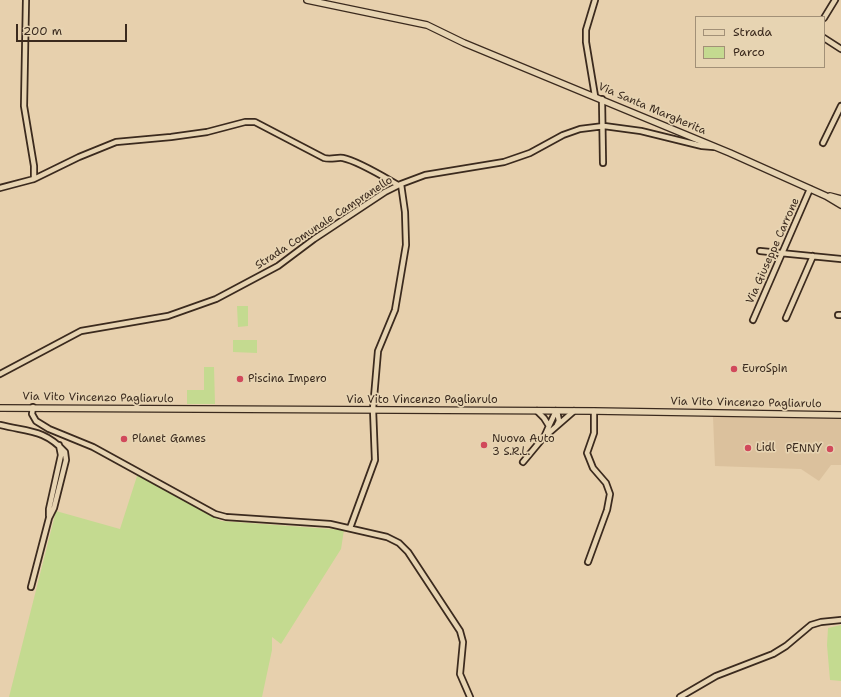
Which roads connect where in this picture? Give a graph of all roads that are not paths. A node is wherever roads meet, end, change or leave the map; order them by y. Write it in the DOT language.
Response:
graph roads {
  1 [pos="26,0"];
  2 [pos="307,0"];
  3 [pos="595,0"];
  4 [pos="835,0"];
  5 [pos="825,16"];
  6 [pos="825,39"];
  7 [pos="841,49"];
  8 [pos="595,96"];
  9 [pos="602,99"];
  10 [pos="841,108"];
  11 [pos="604,126"];
  12 [pos="824,143"];
  13 [pos="715,147"];
  14 [pos="604,163"];
  15 [pos="34,179"];
  16 [pos="399,184"];
  17 [pos="0,188"];
  18 [pos="810,189"];
  19 [pos="826,196"];
  20 [pos="841,199"];
  21 [pos="841,205"];
  22 [pos="760,250"];
  23 [pos="782,253"];
  24 [pos="813,256"];
  25 [pos="841,259"];
  26 [pos="786,318"];
  27 [pos="753,320"];
  28 [pos="0,374"];
  29 [pos="1,407"];
  30 [pos="33,408"];
  31 [pos="373,409"];
  32 [pos="574,410"];
  33 [pos="537,411"];
  34 [pos="557,411"];
  35 [pos="594,411"];
  36 [pos="841,415"];
  37 [pos="0,425"];
  38 [pos="549,426"];
  39 [pos="556,426"];
  40 [pos="543,438"];
  41 [pos="522,462"];
  42 [pos="350,528"];
  43 [pos="588,562"];
  44 [pos="31,587"];
  45 [pos="841,620"];
  46 [pos="470,697"];
  47 [pos="680,697"];
  1 -- 15 [label="street"];
  2 -- 8 [label="street, Via Santa Margherita"];
  3 -- 8 [label="street"];
  4 -- 5 [label="street"];
  6 -- 7 [label="street"];
  8 -- 9 [label="street, Via Santa Margherita"];
  9 -- 11 [label="street"];
  9 -- 13 [label="street, Via Santa Margherita"];
  10 -- 12 [label="street"];
  11 -- 13 [label="street, Strada Comunale Campranello"];
  11 -- 14 [label="street"];
  11 -- 16 [label="street, Strada Comunale Campranello"];
  13 -- 18 [label="street, Via Santa Margherita"];
  15 -- 16 [label="street"];
  15 -- 17 [label="street"];
  16 -- 28 [label="street, Strada Comunale Campranello"];
  16 -- 31 [label="street"];
  18 -- 19 [label="street, Via Santa Margherita"];
  18 -- 23 [label="street, Via Giuseppe Carrone"];
  19 -- 20 [label="street, Via Santa Margherita"];
  19 -- 21 [label="street, Via Santa Margherita"];
  22 -- 23 [label="street"];
  23 -- 24 [label="street"];
  23 -- 27 [label="street, Via Giuseppe Carrone"];
  24 -- 25 [label="street"];
  24 -- 26 [label="street"];
  29 -- 30 [label="street, Via Vito Vincenzo Pagliarulo"];
  30 -- 31 [label="street, Via Vito Vincenzo Pagliarulo"];
  30 -- 42 [label="street"];
  31 -- 33 [label="street, Via Vito Vincenzo Pagliarulo"];
  31 -- 42 [label="street"];
  32 -- 34 [label="street, Via Vito Vincenzo Pagliarulo"];
  32 -- 35 [label="street, Via Vito Vincenzo Pagliarulo"];
  32 -- 39 [label="street"];
  33 -- 34 [label="street, Via Vito Vincenzo Pagliarulo"];
  33 -- 38 [label="street"];
  34 -- 38 [label="street"];
  34 -- 39 [label="street"];
  35 -- 36 [label="street, Via Vito Vincenzo Pagliarulo"];
  35 -- 43 [label="street"];
  37 -- 44 [label="street"];
  38 -- 40 [label="street"];
  39 -- 40 [label="street"];
  40 -- 41 [label="street"];
  42 -- 46 [label="street"];
  45 -- 47 [label="street"];
}
